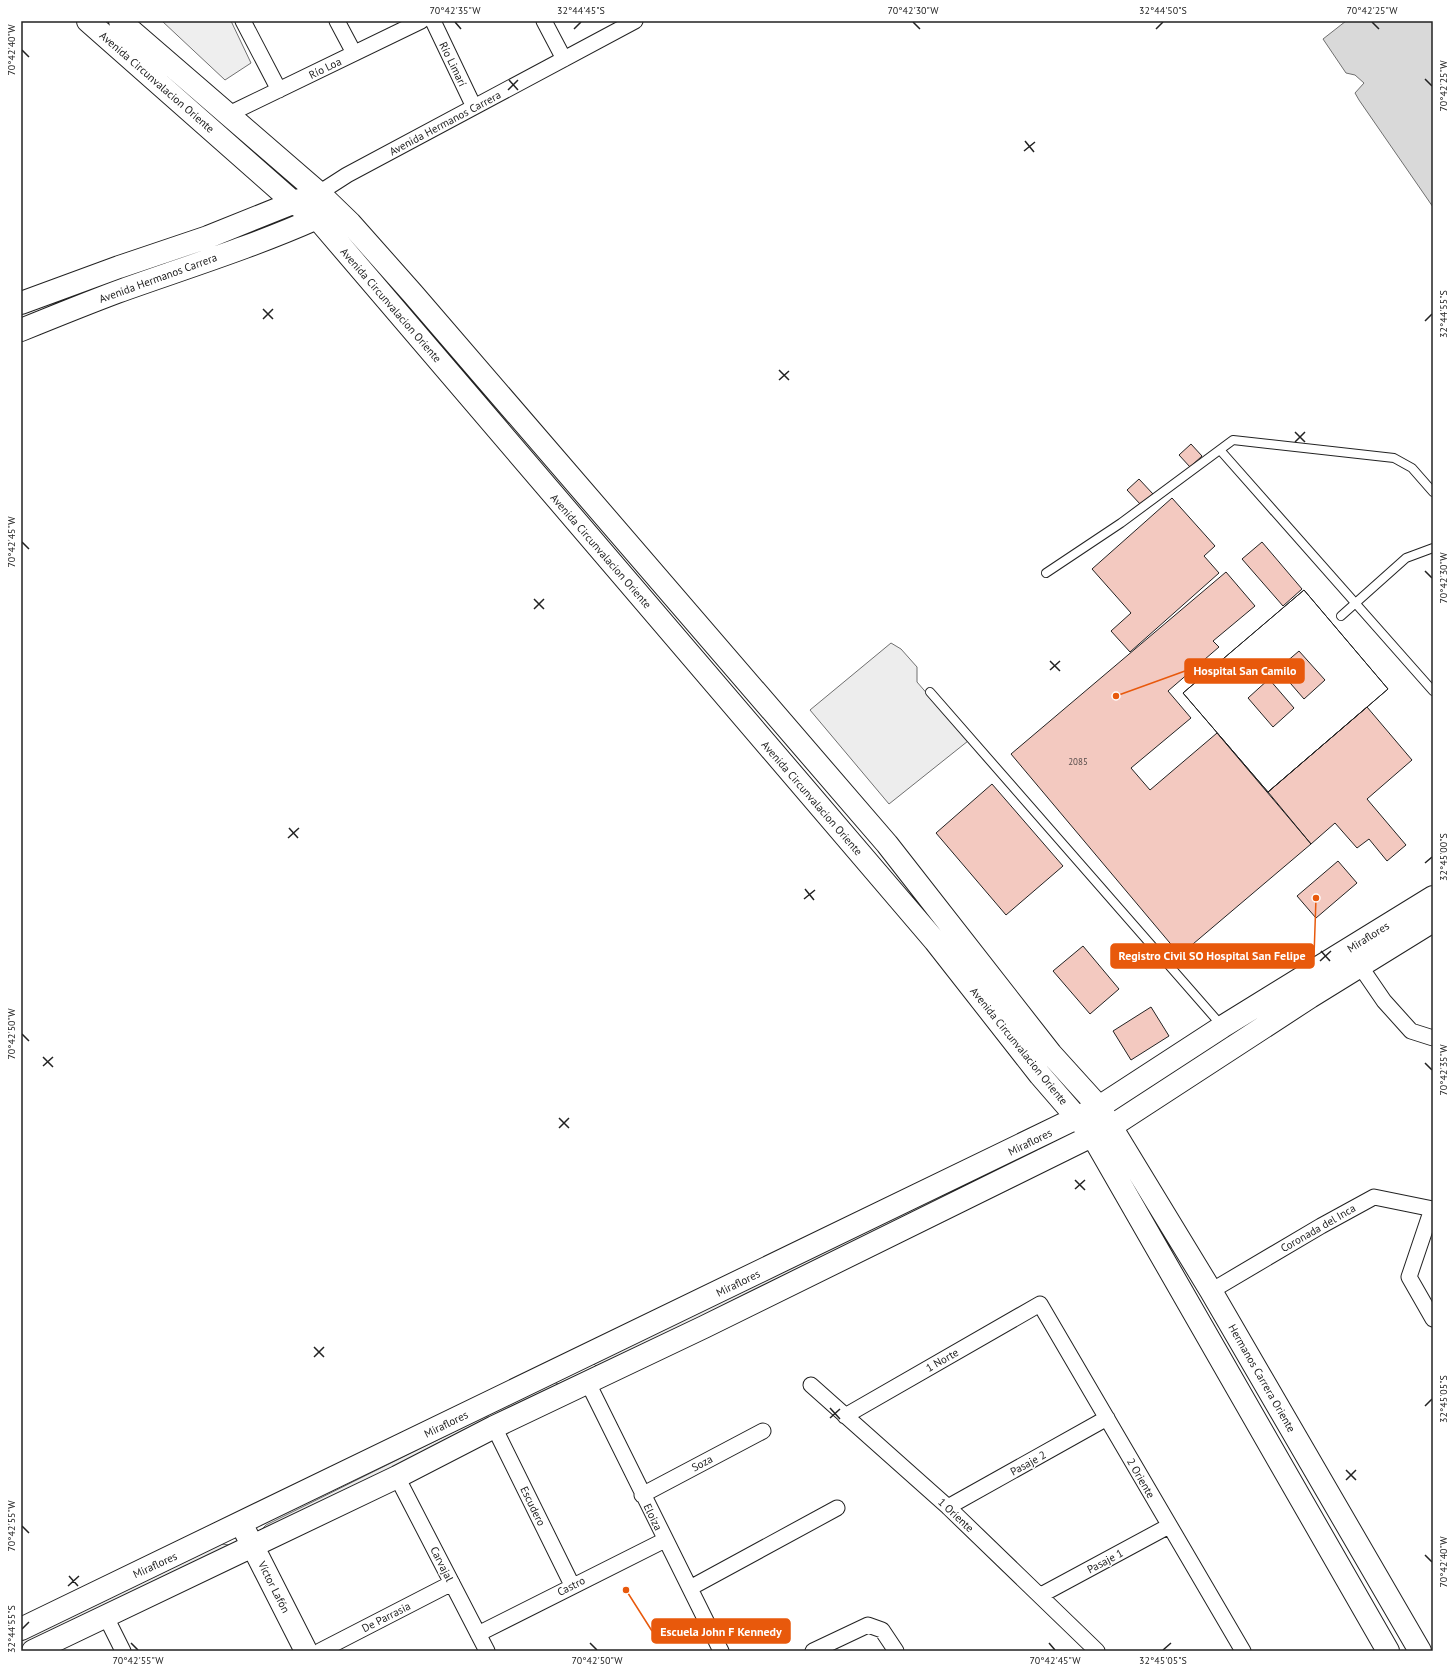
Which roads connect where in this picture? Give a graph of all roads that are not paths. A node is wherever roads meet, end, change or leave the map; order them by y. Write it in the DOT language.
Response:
graph roads {
  1 [pos="88,21"];
  2 [pos="120,21"];
  3 [pos="242,21"];
  4 [pos="337,21"];
  5 [pos="421,21"];
  6 [pos="433,21"];
  7 [pos="544,21"];
  8 [pos="635,21"];
  9 [pos="354,54"];
  10 [pos="564,59"];
  11 [pos="279,90"];
  12 [pos="474,107"];
  13 [pos="229,114"];
  14 [pos="319,193"];
  15 [pos="293,202"];
  16 [pos="316,218"];
  17 [pos="21,303"];
  18 [pos="21,330"];
  19 [pos="1220,450"];
  20 [pos="1433,492"];
  21 [pos="1433,548"];
  22 [pos="1046,573"];
  23 [pos="1355,603"];
  24 [pos="1341,616"];
  25 [pos="1433,691"];
  26 [pos="930,692"];
  27 [pos="1433,897"];
  28 [pos="1433,921"];
  29 [pos="1360,966"];
  30 [pos="1227,1037"];
  31 [pos="1433,1038"];
  32 [pos="1099,1107"];
  33 [pos="1079,1118"];
  34 [pos="1112,1126"];
  35 [pos="1092,1135"];
  36 [pos="1432,1209"];
  37 [pos="1211,1291"];
  38 [pos="1040,1304"];
  39 [pos="1433,1319"];
  40 [pos="588,1383"];
  41 [pos="811,1385"];
  42 [pos="845,1416"];
  43 [pos="1107,1418"];
  44 [pos="494,1427"];
  45 [pos="763,1431"];
  46 [pos="398,1477"];
  47 [pos="642,1494"];
  48 [pos="948,1507"];
  49 [pos="837,1508"];
  50 [pos="241,1523"];
  51 [pos="1169,1526"];
  52 [pos="665,1540"];
  53 [pos="253,1547"];
  54 [pos="452,1583"];
  55 [pos="572,1585"];
  56 [pos="690,1588"];
  57 [pos="1041,1595"];
  58 [pos="105,1615"];
  59 [pos="21,1629"];
  60 [pos="478,1634"];
  61 [pos="33,1651"];
  62 [pos="123,1651"];
  63 [pos="306,1651"];
  64 [pos="320,1651"];
  65 [pos="487,1651"];
  66 [pos="721,1651"];
  67 [pos="813,1651"];
  68 [pos="896,1651"];
  69 [pos="1097,1651"];
  70 [pos="1243,1651"];
  71 [pos="1388,1651"];
  72 [pos="1420,1651"];
  1 -- 15 [label="street, Avenida Circunvalacion Oriente"];
  2 -- 13 [label="street, Avenida Circunvalacion Oriente"];
  3 -- 11 [label="street"];
  4 -- 9 [label="street"];
  5 -- 9 [label="street, Río Loa"];
  6 -- 12 [label="street, Río Limarí"];
  7 -- 10 [label="street"];
  8 -- 10 [label="street, Avenida Hermanos Carrera"];
  9 -- 11 [label="street, Río Loa"];
  10 -- 12 [label="street, Avenida Hermanos Carrera"];
  11 -- 13 [label="street, Río Loa"];
  12 -- 14 [label="street, Avenida Hermanos Carrera"];
  13 -- 14 [label="street, Avenida Circunvalacion Oriente"];
  14 -- 15 [label="street, Avenida Hermanos Carrera"];
  14 -- 16 [label="street"];
  14 -- 32 [label="street, Avenida Circunvalacion Oriente"];
  15 -- 16 [label="street, Avenida Circunvalacion Oriente"];
  15 -- 17 [label="street, Avenida Hermanos Carrera"];
  16 -- 18 [label="street, Avenida Hermanos Carrera"];
  16 -- 33 [label="street, Avenida Circunvalacion Oriente"];
  19 -- 20 [label="lane"];
  19 -- 22 [label="lane"];
  19 -- 23 [label="lane"];
  21 -- 23 [label="lane"];
  23 -- 24 [label="lane"];
  23 -- 25 [label="lane"];
  26 -- 30 [label="lane"];
  27 -- 30 [label="street, Miraflores"];
  28 -- 29 [label="street, Miraflores"];
  29 -- 30 [label="street, Miraflores"];
  29 -- 31 [label="street"];
  30 -- 32 [label="street, Miraflores"];
  30 -- 34 [label="street, Miraflores"];
  32 -- 33 [label="street, Miraflores"];
  32 -- 34 [label="street, Hermanos Carrera Oriente"];
  33 -- 35 [label="street"];
  33 -- 50 [label="street, Miraflores"];
  34 -- 35 [label="street, Miraflores"];
  34 -- 37 [label="street, Hermanos Carrera Oriente"];
  35 -- 40 [label="street, Miraflores"];
  35 -- 71 [label="street"];
  36 -- 37 [label="street, Coronada del Inca"];
  36 -- 39 [label="street"];
  37 -- 72 [label="street, Hermanos Carrera Oriente"];
  38 -- 42 [label="street, 1 Norte"];
  38 -- 43 [label="street, 2 Oriente"];
  40 -- 44 [label="street, Miraflores"];
  40 -- 47 [label="street, Eloiza"];
  41 -- 42 [label="street, 1 Oriente"];
  42 -- 48 [label="street, 1 Oriente"];
  43 -- 48 [label="street, Pasaje 2"];
  43 -- 51 [label="street, 2 Oriente"];
  44 -- 46 [label="street, Miraflores"];
  44 -- 55 [label="street, Escudero"];
  45 -- 47 [label="street, Soza"];
  46 -- 53 [label="street, Miraflores"];
  46 -- 54 [label="street, Carvajal"];
  47 -- 52 [label="street, Eloiza"];
  48 -- 57 [label="street, 1 Oriente"];
  49 -- 56 [label="street"];
  50 -- 53 [label="street, Víctor Lafón"];
  50 -- 59 [label="street, Miraflores"];
  51 -- 57 [label="street, Pasaje 1"];
  51 -- 70 [label="street, 2 Oriente"];
  52 -- 55 [label="street, Castro"];
  52 -- 56 [label="street, Eloiza"];
  53 -- 58 [label="street, Miraflores"];
  53 -- 63 [label="street, Víctor Lafón"];
  54 -- 60 [label="street, Carvajal"];
  54 -- 64 [label="street, De Parrasia"];
  55 -- 60 [label="street, Castro"];
  56 -- 66 [label="street, Eloiza"];
  57 -- 69 [label="street, 1 Oriente"];
  58 -- 61 [label="street, Miraflores"];
  58 -- 62 [label="street"];
  60 -- 65 [label="street, Carvajal"];
  67 -- 68 [label="street"];
}
